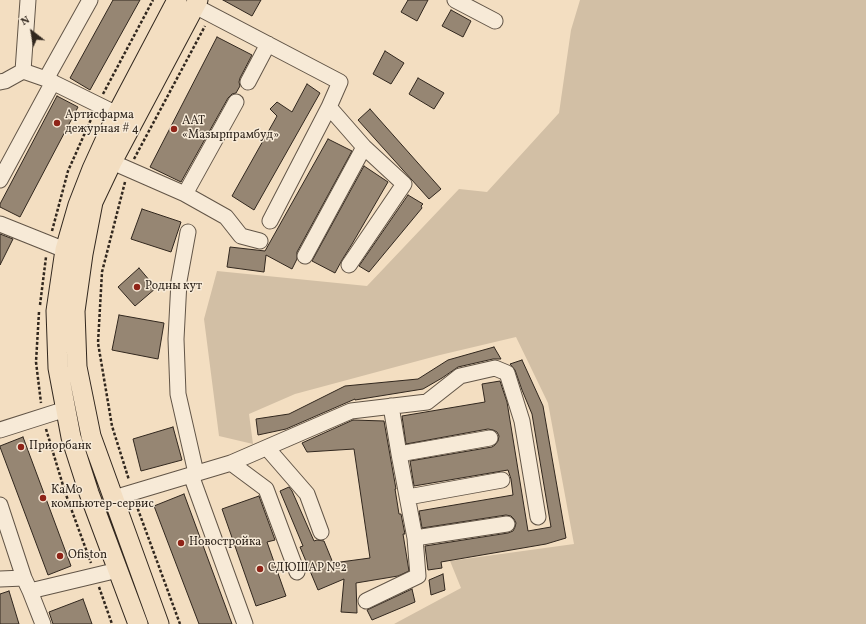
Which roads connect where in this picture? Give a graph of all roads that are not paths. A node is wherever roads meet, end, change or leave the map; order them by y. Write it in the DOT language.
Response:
graph roads {
  1 [pos="28,0"];
  2 [pos="90,0"];
  3 [pos="455,0"];
  4 [pos="190,2"];
  5 [pos="495,21"];
  6 [pos="268,44"];
  7 [pos="23,71"];
  8 [pos="50,80"];
  9 [pos="0,82"];
  10 [pos="248,82"];
  11 [pos="236,102"];
  12 [pos="329,107"];
  13 [pos="117,114"];
  14 [pos="364,148"];
  15 [pos="121,166"];
  16 [pos="0,180"];
  17 [pos="185,194"];
  18 [pos="270,221"];
  19 [pos="0,224"];
  20 [pos="188,232"];
  21 [pos="260,241"];
  22 [pos="74,252"];
  23 [pos="305,256"];
  24 [pos="349,265"];
  25 [pos="391,406"];
  26 [pos="66,409"];
  27 [pos="0,430"];
  28 [pos="490,438"];
  29 [pos="266,448"];
  30 [pos="398,454"];
  31 [pos="231,463"];
  32 [pos="194,474"];
  33 [pos="502,480"];
  34 [pos="408,497"];
  35 [pos="114,498"];
  36 [pos="0,506"];
  37 [pos="538,517"];
  38 [pos="507,524"];
  39 [pos="321,532"];
  40 [pos="415,538"];
  41 [pos="118,570"];
  42 [pos="297,572"];
  43 [pos="0,579"];
  44 [pos="27,584"];
  45 [pos="366,601"];
  46 [pos="43,624"];
  47 [pos="138,624"];
  48 [pos="159,624"];
  49 [pos="245,624"];
  1 -- 7 [label="lane"];
  2 -- 8 [label="lane"];
  3 -- 5 [label="lane"];
  4 -- 6 [label="lane"];
  4 -- 13 [label="main road"];
  4 -- 15 [label="main road"];
  6 -- 10 [label="lane"];
  6 -- 12 [label="lane"];
  7 -- 8 [label="lane"];
  7 -- 9 [label="lane"];
  8 -- 13 [label="lane"];
  8 -- 16 [label="lane"];
  11 -- 17 [label="lane"];
  12 -- 14 [label="lane"];
  12 -- 18 [label="lane"];
  13 -- 22 [label="main road"];
  14 -- 23 [label="lane"];
  14 -- 24 [label="lane"];
  15 -- 17 [label="lane"];
  15 -- 22 [label="main road"];
  17 -- 21 [label="lane"];
  19 -- 22 [label="lane"];
  20 -- 32 [label="lane"];
  22 -- 26 [label="main road"];
  22 -- 35 [label="main road"];
  25 -- 29 [label="lane"];
  25 -- 30 [label="lane"];
  25 -- 37 [label="lane"];
  26 -- 27 [label="lane"];
  26 -- 41 [label="main road"];
  28 -- 30 [label="lane"];
  29 -- 31 [label="lane"];
  29 -- 39 [label="lane"];
  30 -- 34 [label="lane"];
  31 -- 32 [label="lane"];
  31 -- 42 [label="lane"];
  32 -- 35 [label="lane"];
  32 -- 49 [label="lane"];
  33 -- 34 [label="lane"];
  34 -- 40 [label="lane"];
  35 -- 48 [label="main road"];
  36 -- 44 [label="lane"];
  38 -- 40 [label="lane"];
  40 -- 45 [label="lane"];
  41 -- 44 [label="lane"];
  41 -- 47 [label="main road"];
  43 -- 44 [label="lane"];
  44 -- 46 [label="lane"];
}
